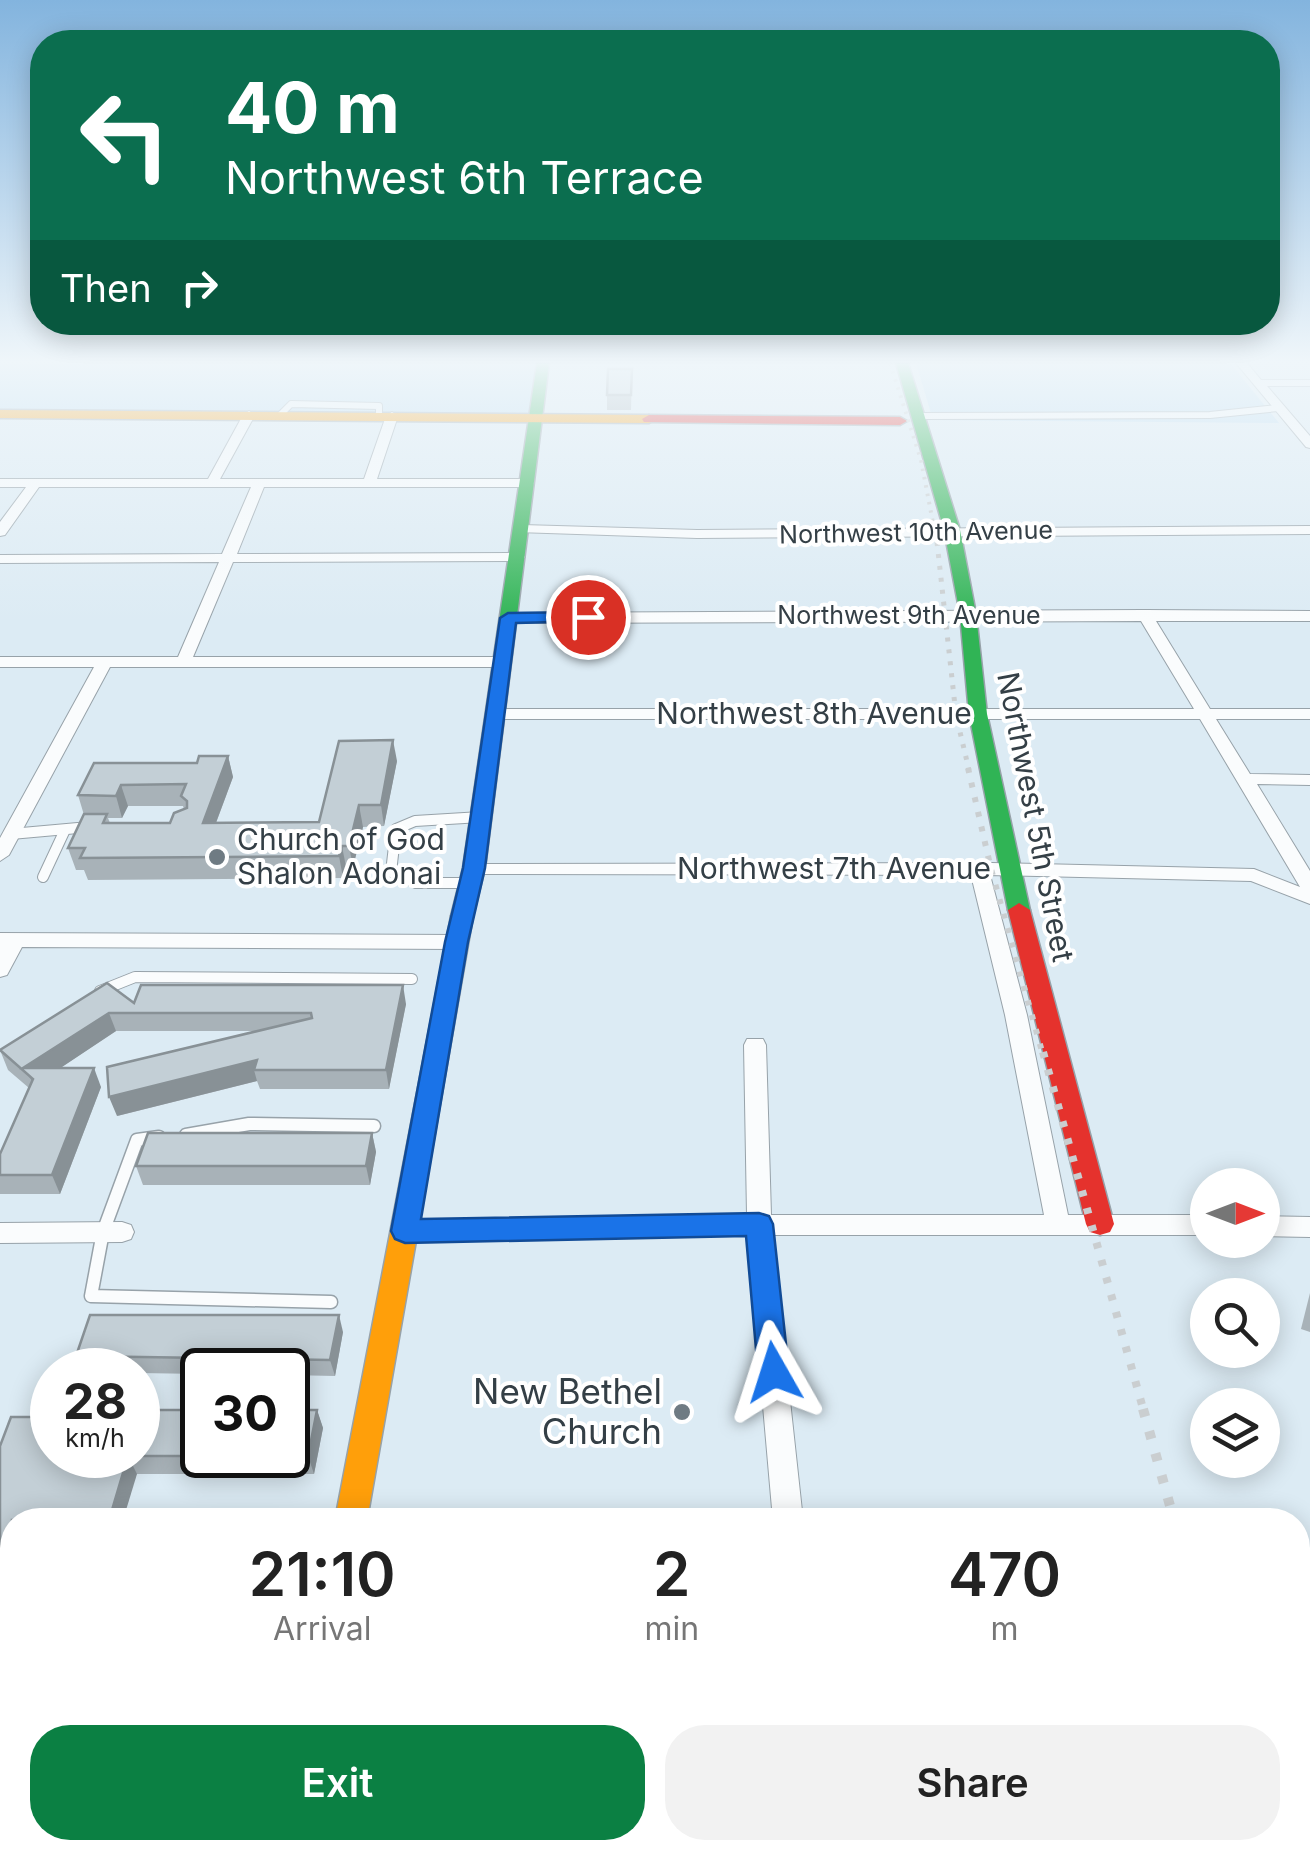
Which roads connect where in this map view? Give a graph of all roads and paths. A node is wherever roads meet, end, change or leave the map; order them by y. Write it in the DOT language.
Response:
graph roads {
  1 [pos="231,450"];
  2 [pos="377,450"];
  3 [pos="533,450"];
  4 [pos="921,450"];
  5 [pos="213,481"];
  6 [pos="36,482"];
  7 [pos="260,482"];
  8 [pos="369,482"];
  9 [pos="0,483"];
  10 [pos="528,483"];
  11 [pos="522,529"];
  12 [pos="952,530"];
  13 [pos="1310,530"];
  14 [pos="0,532"];
  15 [pos="518,557"];
  16 [pos="228,558"];
  17 [pos="0,559"];
  18 [pos="968,614"];
  19 [pos="1145,615"];
  20 [pos="1310,616"];
  21 [pos="508,618"];
  22 [pos="184,661"];
  23 [pos="0,662"];
  24 [pos="104,662"];
  25 [pos="502,662"];
  26 [pos="498,714"];
  27 [pos="978,714"];
  28 [pos="1205,714"];
  29 [pos="1310,714"];
  30 [pos="1243,779"];
  31 [pos="1310,780"];
  32 [pos="482,817"];
  33 [pos="97,827"];
  34 [pos="64,832"];
  35 [pos="11,834"];
  36 [pos="0,855"];
  37 [pos="979,869"];
  38 [pos="1008,870"];
  39 [pos="472,875"];
  40 [pos="43,877"];
  41 [pos="1310,887"];
  42 [pos="1310,898"];
  43 [pos="7,940"];
  44 [pos="456,942"];
  45 [pos="0,970"];
  46 [pos="412,979"];
  47 [pos="88,1000"];
  48 [pos="755,1045"];
  49 [pos="374,1126"];
  50 [pos="759,1224"];
  51 [pos="1058,1224"];
  52 [pos="1100,1224"];
  53 [pos="1190,1225"];
  54 [pos="1280,1226"];
  55 [pos="1310,1227"];
  56 [pos="405,1231"];
  57 [pos="113,1232"];
  58 [pos="0,1233"];
  59 [pos="331,1302"];
  60 [pos="353,1508"];
  61 [pos="787,1508"];
  1 -- 5 [label="street"];
  2 -- 8 [label="street"];
  3 -- 10 [label="street"];
  4 -- 12 [label="street, Northwest 5th Street"];
  5 -- 6 [label="street"];
  5 -- 7 [label="street"];
  6 -- 9 [label="street"];
  6 -- 14 [label="street"];
  7 -- 8 [label="street"];
  7 -- 16 [label="street"];
  8 -- 10 [label="street"];
  10 -- 11 [label="street"];
  11 -- 12 [label="street, Northwest 10th Avenue"];
  11 -- 15 [label="street"];
  12 -- 13 [label="street, Northwest 10th Avenue"];
  12 -- 18 [label="street, Northwest 5th Street"];
  15 -- 16 [label="street"];
  15 -- 21 [label="street"];
  16 -- 17 [label="street"];
  16 -- 22 [label="street"];
  18 -- 19 [label="street, Northwest 9th Avenue"];
  18 -- 21 [label="street, Northwest 9th Avenue"];
  18 -- 27 [label="street, Northwest 5th Street"];
  19 -- 20 [label="street, Northwest 9th Avenue"];
  19 -- 28 [label="street"];
  21 -- 25 [label="street"];
  22 -- 24 [label="street"];
  22 -- 25 [label="street"];
  23 -- 24 [label="street"];
  24 -- 35 [label="street"];
  25 -- 26 [label="street"];
  26 -- 27 [label="street, Northwest 8th Avenue"];
  26 -- 32 [label="street"];
  27 -- 28 [label="street, Northwest 8th Avenue"];
  27 -- 38 [label="street, Northwest 5th Street"];
  28 -- 29 [label="street, Northwest 8th Avenue"];
  28 -- 30 [label="street"];
  30 -- 31 [label="street"];
  30 -- 41 [label="street"];
  32 -- 39 [label="street"];
  32 -- 39 [label="lane"];
  33 -- 34 [label="lane"];
  34 -- 35 [label="lane"];
  34 -- 40 [label="lane"];
  35 -- 36 [label="street"];
  37 -- 38 [label="street, Northwest 7th Avenue"];
  37 -- 39 [label="street, Northwest 7th Avenue"];
  37 -- 51 [label="street, Northwest 5th Street"];
  38 -- 42 [label="street, Northwest 7th Avenue"];
  38 -- 52 [label="street, Northwest 5th Street"];
  39 -- 44 [label="street"];
  43 -- 44 [label="street"];
  43 -- 45 [label="street"];
  44 -- 56 [label="street"];
  46 -- 47 [label="lane"];
  48 -- 50 [label="street"];
  49 -- 57 [label="lane"];
  50 -- 51 [label="street"];
  50 -- 56 [label="street"];
  50 -- 61 [label="street"];
  51 -- 52 [label="street"];
  52 -- 53 [label="street"];
  54 -- 55 [label="street"];
  56 -- 60 [label="street"];
  57 -- 58 [label="street"];
  57 -- 59 [label="lane"];
}
